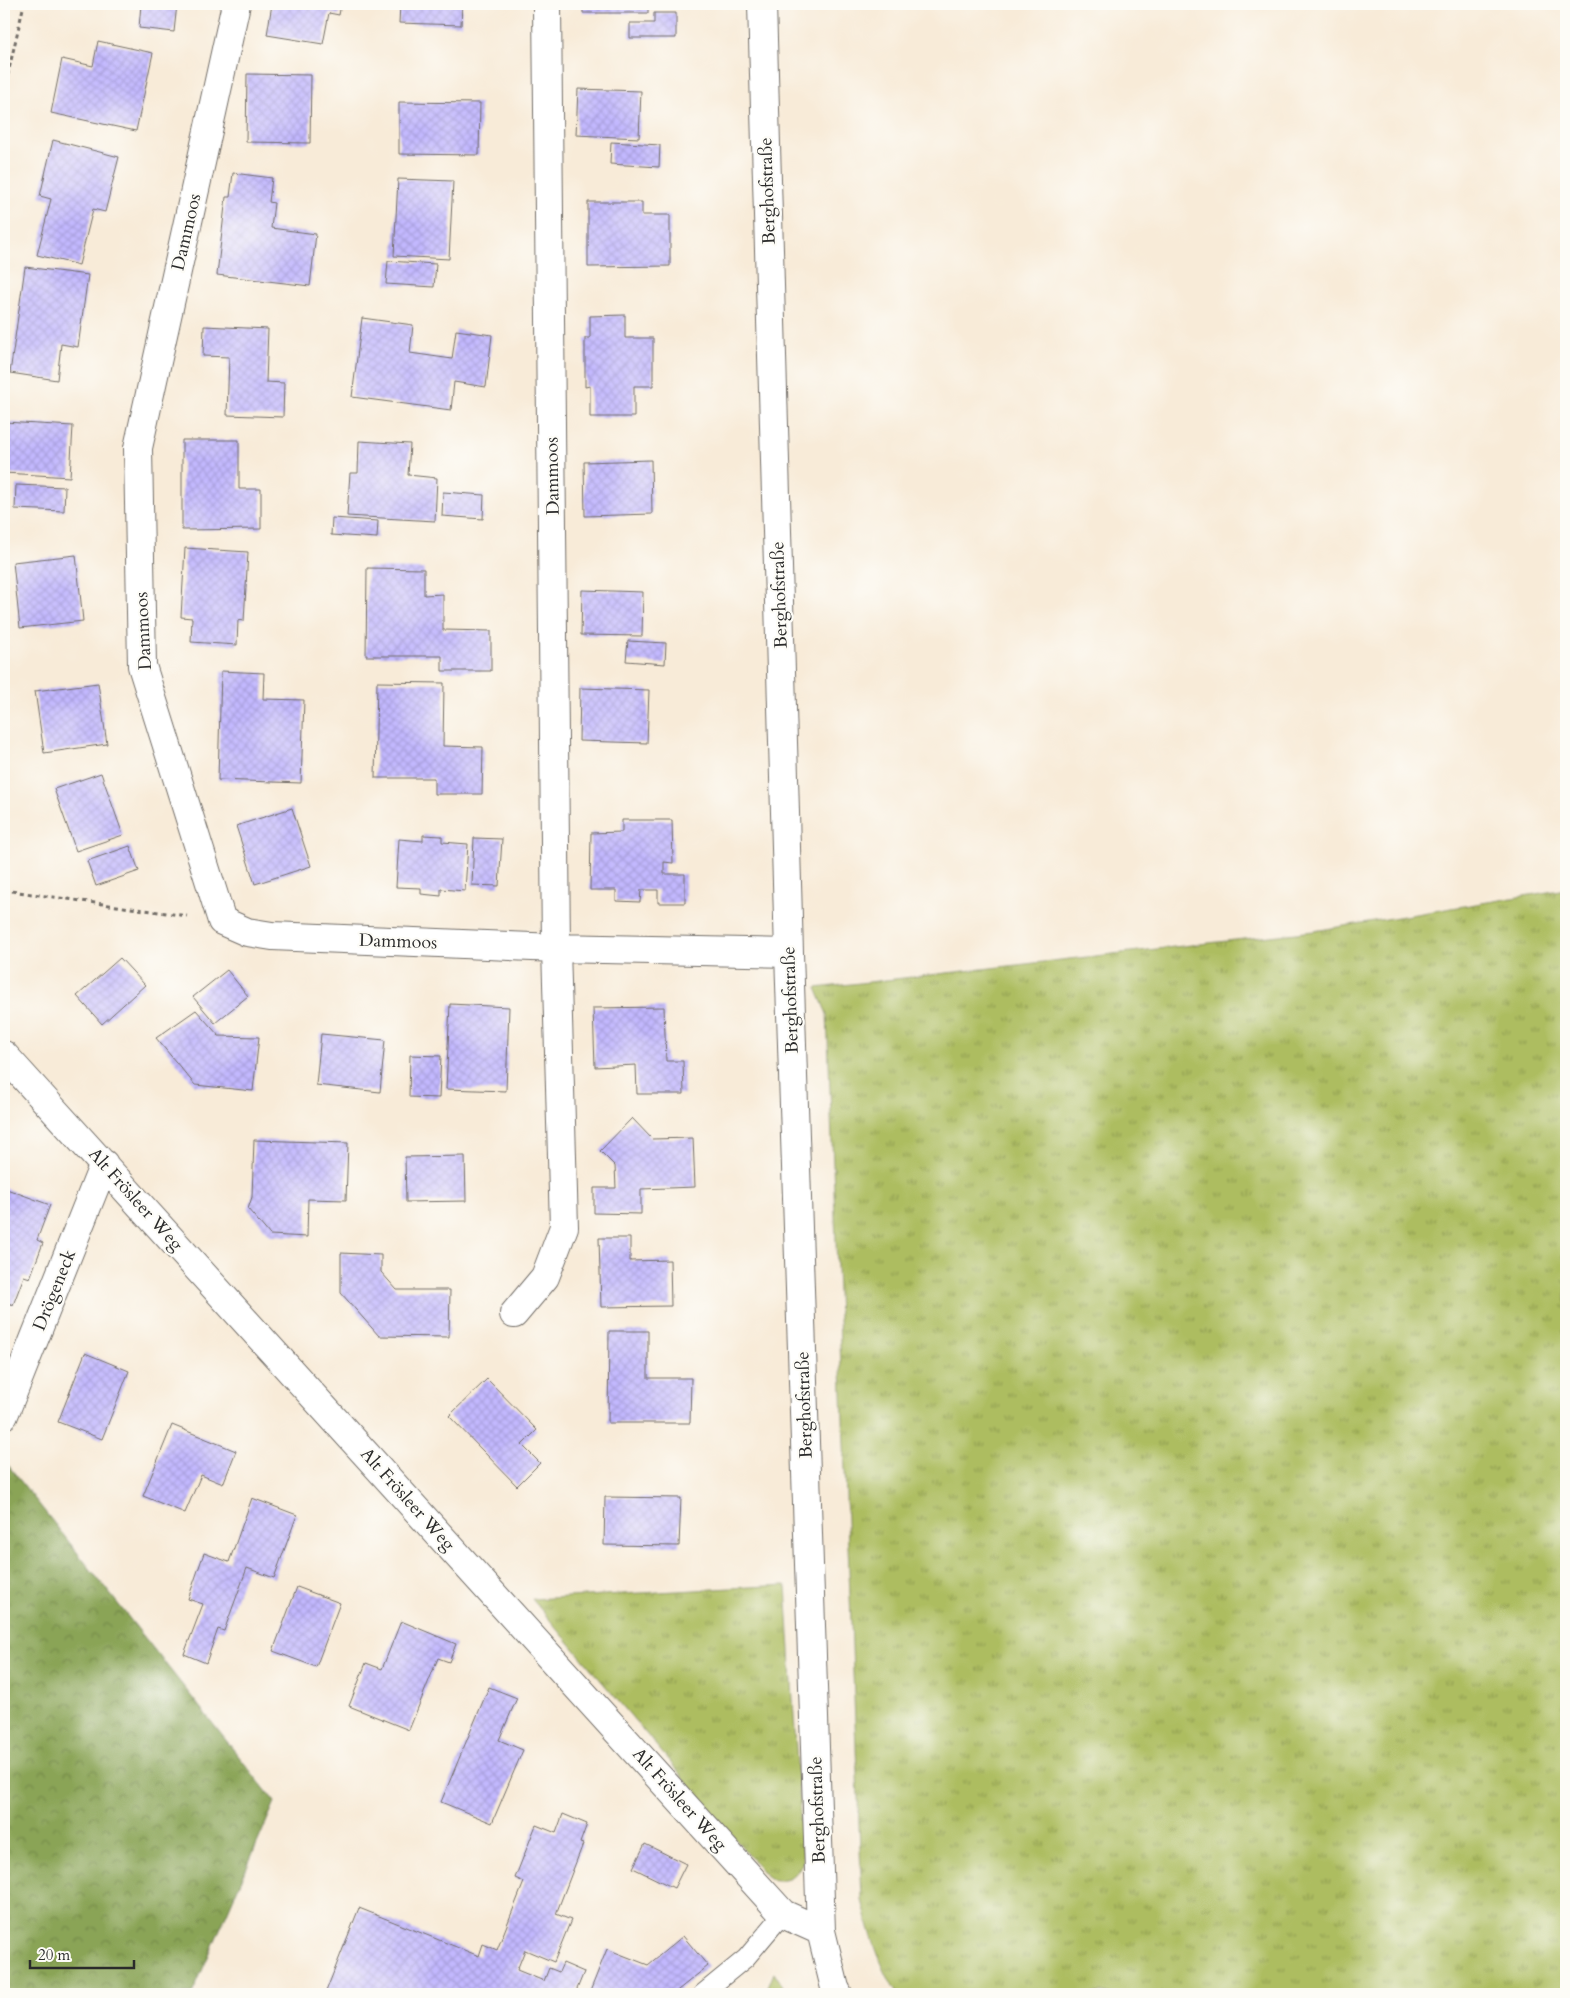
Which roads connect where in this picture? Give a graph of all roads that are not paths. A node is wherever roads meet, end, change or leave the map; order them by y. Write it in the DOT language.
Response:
graph roads {
  1 [pos="236,4"];
  2 [pos="547,4"];
  3 [pos="762,4"];
  4 [pos="556,948"];
  5 [pos="789,953"];
  6 [pos="4,1055"];
  7 [pos="104,1164"];
  8 [pos="514,1314"];
  9 [pos="4,1415"];
  10 [pos="783,1914"];
  11 [pos="821,1931"];
  12 [pos="702,1994"];
  13 [pos="838,1994"];
  1 -- 4 [label="street, Dammoos"];
  2 -- 4 [label="street, Dammoos"];
  3 -- 5 [label="street, Berghofstraße"];
  4 -- 5 [label="street, Dammoos"];
  4 -- 8 [label="street, Dammoos"];
  5 -- 11 [label="street, Berghofstraße"];
  6 -- 7 [label="street, Alt Frösleer Weg"];
  7 -- 9 [label="street, Drögeneck"];
  7 -- 10 [label="street, Alt Frösleer Weg"];
  10 -- 11 [label="street, Alt Frösleer Weg"];
  10 -- 12 [label="lane"];
  11 -- 13 [label="street, Berghofstraße"];
}
